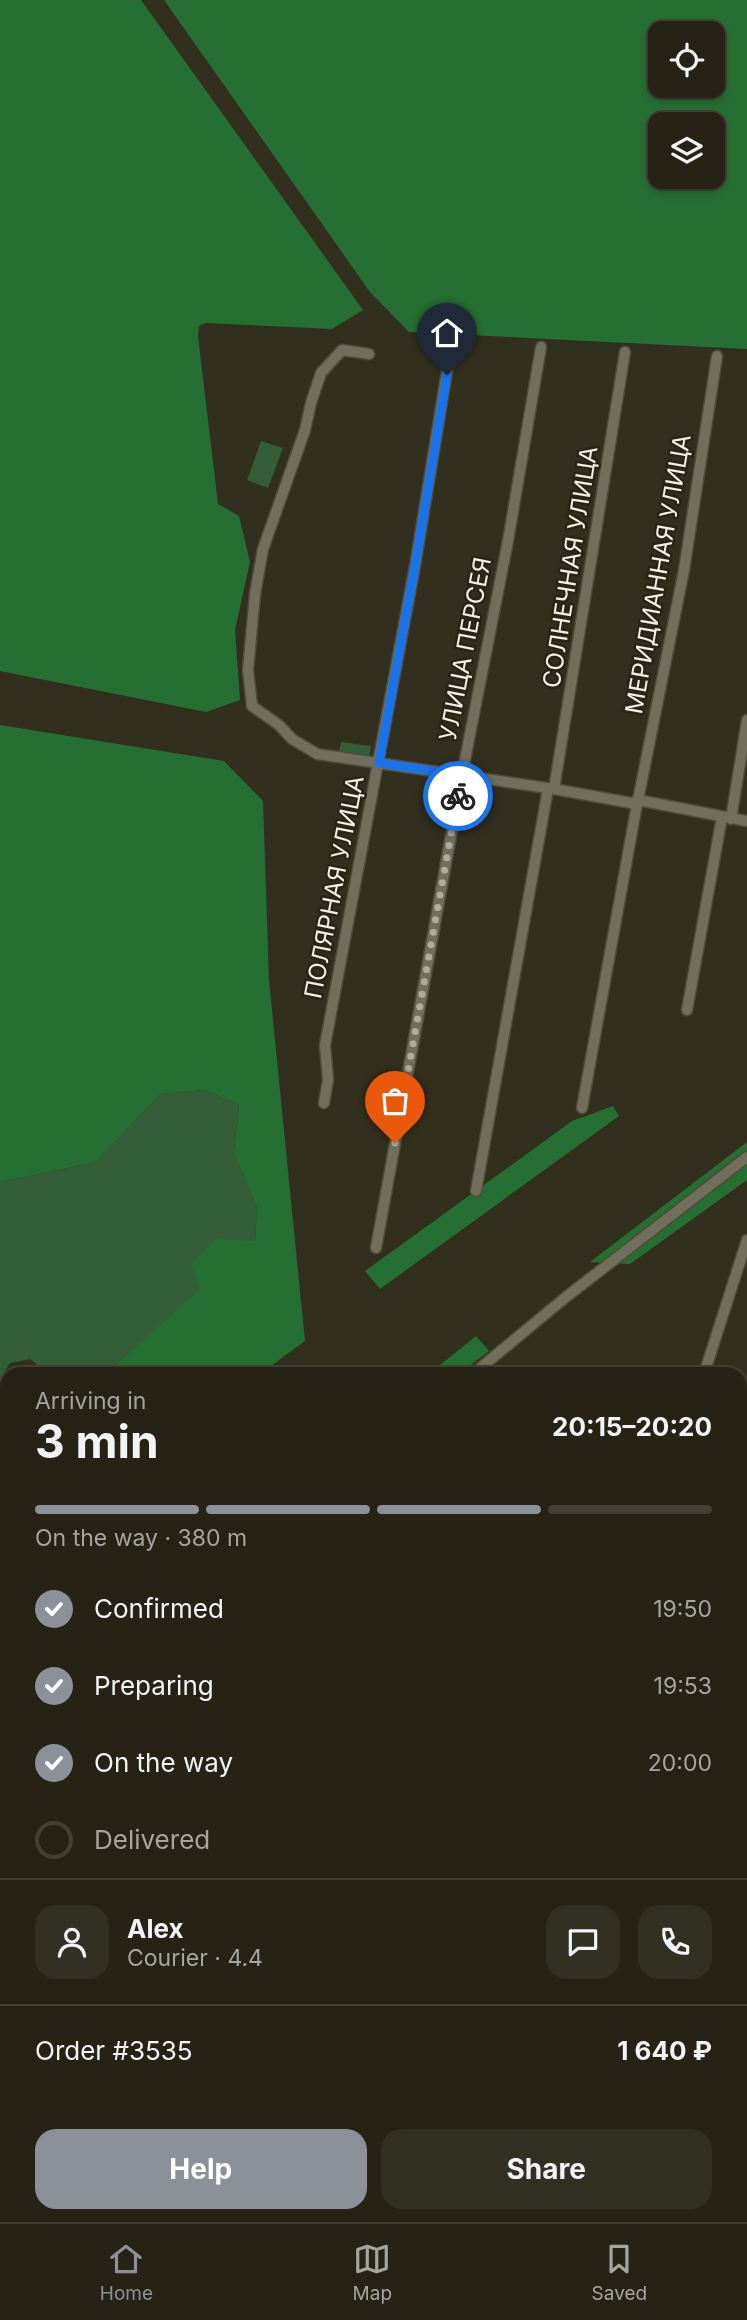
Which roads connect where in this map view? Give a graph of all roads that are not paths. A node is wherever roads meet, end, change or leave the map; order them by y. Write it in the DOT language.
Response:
graph roads {
  1 [pos="451,347"];
  2 [pos="541,347"];
  3 [pos="625,352"];
  4 [pos="369,354"];
  5 [pos="717,356"];
  6 [pos="747,720"];
  7 [pos="379,763"];
  8 [pos="462,775"];
  9 [pos="551,789"];
  10 [pos="638,802"];
  11 [pos="726,818"];
  12 [pos="747,821"];
  13 [pos="687,1010"];
  14 [pos="324,1103"];
  15 [pos="583,1108"];
  16 [pos="747,1157"];
  17 [pos="476,1191"];
  18 [pos="747,1240"];
  19 [pos="376,1248"];
  20 [pos="481,1367"];
  21 [pos="706,1367"];
  1 -- 7 [label="street, ПОЛЯРНАЯ УЛИЦА"];
  2 -- 8 [label="street, УЛИЦА ПЕРСЕЯ"];
  3 -- 9 [label="street, СОЛНЕЧНАЯ УЛИЦА"];
  4 -- 7 [label="street"];
  5 -- 10 [label="street, МЕРИДИАННАЯ УЛИЦА"];
  6 -- 11 [label="street"];
  7 -- 8 [label="street"];
  7 -- 14 [label="street, ПОЛЯРНАЯ УЛИЦА"];
  8 -- 9 [label="street"];
  8 -- 19 [label="street, УЛИЦА ПЕРСЕЯ"];
  9 -- 10 [label="street"];
  9 -- 17 [label="street, СОЛНЕЧНАЯ УЛИЦА"];
  10 -- 11 [label="street"];
  10 -- 15 [label="street, МЕРИДИАННАЯ УЛИЦА"];
  11 -- 12 [label="street"];
  11 -- 13 [label="street"];
  16 -- 20 [label="street"];
  18 -- 21 [label="street"];
}
